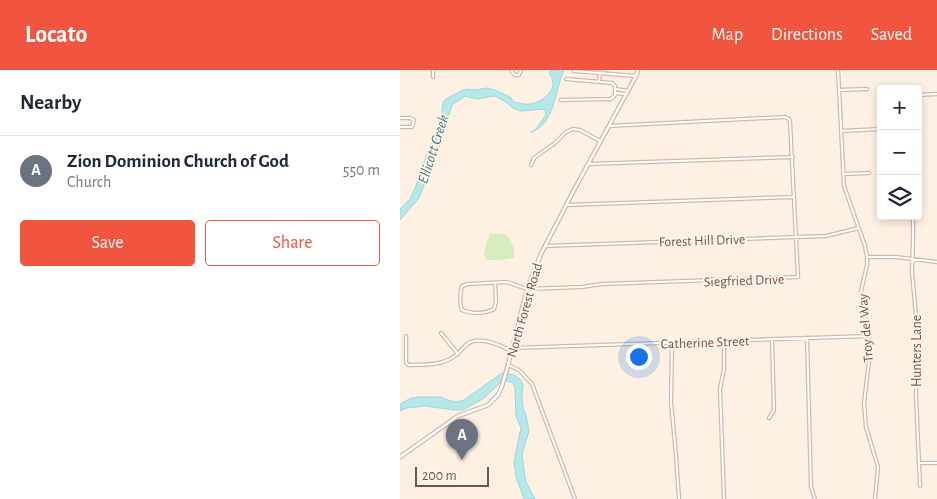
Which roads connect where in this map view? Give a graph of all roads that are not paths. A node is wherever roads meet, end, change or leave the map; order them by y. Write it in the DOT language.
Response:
graph roads {
  1 [pos="433,70"];
  2 [pos="512,70"];
  3 [pos="521,70"];
  4 [pos="574,70"];
  5 [pos="638,70"];
  6 [pos="838,70"];
  7 [pos="600,72"];
  8 [pos="636,76"];
  9 [pos="433,77"];
  10 [pos="566,79"];
  11 [pos="599,82"];
  12 [pos="867,89"];
  13 [pos="839,90"];
  14 [pos="616,91"];
  15 [pos="627,92"];
  16 [pos="937,94"];
  17 [pos="922,95"];
  18 [pos="561,100"];
  19 [pos="400,118"];
  20 [pos="609,126"];
  21 [pos="400,127"];
  22 [pos="877,129"];
  23 [pos="841,131"];
  24 [pos="600,141"];
  25 [pos="792,157"];
  26 [pos="588,164"];
  27 [pos="531,165"];
  28 [pos="869,173"];
  29 [pos="843,174"];
  30 [pos="795,197"];
  31 [pos="566,204"];
  32 [pos="913,220"];
  33 [pos="859,228"];
  34 [pos="796,237"];
  35 [pos="545,246"];
  36 [pos="867,257"];
  37 [pos="912,259"];
  38 [pos="937,262"];
  39 [pos="494,283"];
  40 [pos="527,289"];
  41 [pos="441,333"];
  42 [pos="406,336"];
  43 [pos="869,336"];
  44 [pos="807,338"];
  45 [pos="772,339"];
  46 [pos="724,341"];
  47 [pos="672,343"];
  48 [pos="512,349"];
  49 [pos="458,354"];
  50 [pos="508,365"];
  51 [pos="769,418"];
  52 [pos="400,457"];
  53 [pos="937,462"];
  54 [pos="919,463"];
  55 [pos="920,486"];
  56 [pos="575,499"];
  57 [pos="679,499"];
  58 [pos="724,499"];
  59 [pos="815,499"];
  60 [pos="875,499"];
  1 -- 9 [label="street"];
  2 -- 3 [label="street"];
  4 -- 7 [label="street"];
  5 -- 8 [label="street, North Forest Road"];
  6 -- 13 [label="street, Troy del Way"];
  7 -- 8 [label="street"];
  7 -- 11 [label="street"];
  8 -- 15 [label="street, North Forest Road"];
  10 -- 11 [label="street"];
  11 -- 14 [label="street"];
  12 -- 13 [label="street"];
  13 -- 23 [label="street, Troy del Way"];
  14 -- 15 [label="street"];
  14 -- 18 [label="street"];
  15 -- 20 [label="street, North Forest Road"];
  16 -- 17 [label="street"];
  19 -- 21 [label="street"];
  20 -- 24 [label="street, North Forest Road"];
  20 -- 25 [label="street, Siegfried Drive"];
  22 -- 23 [label="street"];
  23 -- 29 [label="street, Troy del Way"];
  24 -- 26 [label="street, North Forest Road"];
  24 -- 27 [label="street"];
  25 -- 26 [label="street"];
  25 -- 30 [label="street, Siegfried Drive"];
  26 -- 31 [label="street, North Forest Road"];
  28 -- 29 [label="street"];
  29 -- 33 [label="street, Troy del Way"];
  30 -- 31 [label="street"];
  30 -- 34 [label="street, Siegfried Drive"];
  31 -- 35 [label="street, North Forest Road"];
  32 -- 37 [label="street, Hunters Lane"];
  33 -- 34 [label="street, Forest Hill Drive"];
  33 -- 36 [label="street, Troy del Way"];
  34 -- 35 [label="street, Forest Hill Drive"];
  34 -- 40 [label="street, Siegfried Drive"];
  35 -- 40 [label="street, North Forest Road"];
  36 -- 37 [label="street"];
  36 -- 43 [label="street, Troy del Way"];
  37 -- 38 [label="street"];
  37 -- 54 [label="street, Hunters Lane"];
  39 -- 39 [label="street"];
  39 -- 40 [label="street"];
  40 -- 48 [label="street, North Forest Road"];
  41 -- 49 [label="street"];
  42 -- 49 [label="street, Catherine Street"];
  43 -- 44 [label="street, Catherine Street"];
  43 -- 60 [label="street, Troy del Way"];
  44 -- 45 [label="street, Catherine Street"];
  44 -- 59 [label="street"];
  45 -- 46 [label="street, Catherine Street"];
  45 -- 51 [label="street"];
  46 -- 47 [label="street, Catherine Street"];
  46 -- 58 [label="street"];
  47 -- 48 [label="street, Catherine Street"];
  47 -- 57 [label="street"];
  48 -- 49 [label="street, Catherine Street"];
  48 -- 50 [label="street, North Forest Road"];
  50 -- 52 [label="street, North Forest Road"];
  50 -- 56 [label="street"];
  53 -- 54 [label="street"];
  54 -- 55 [label="street, Hunters Lane"];
}
